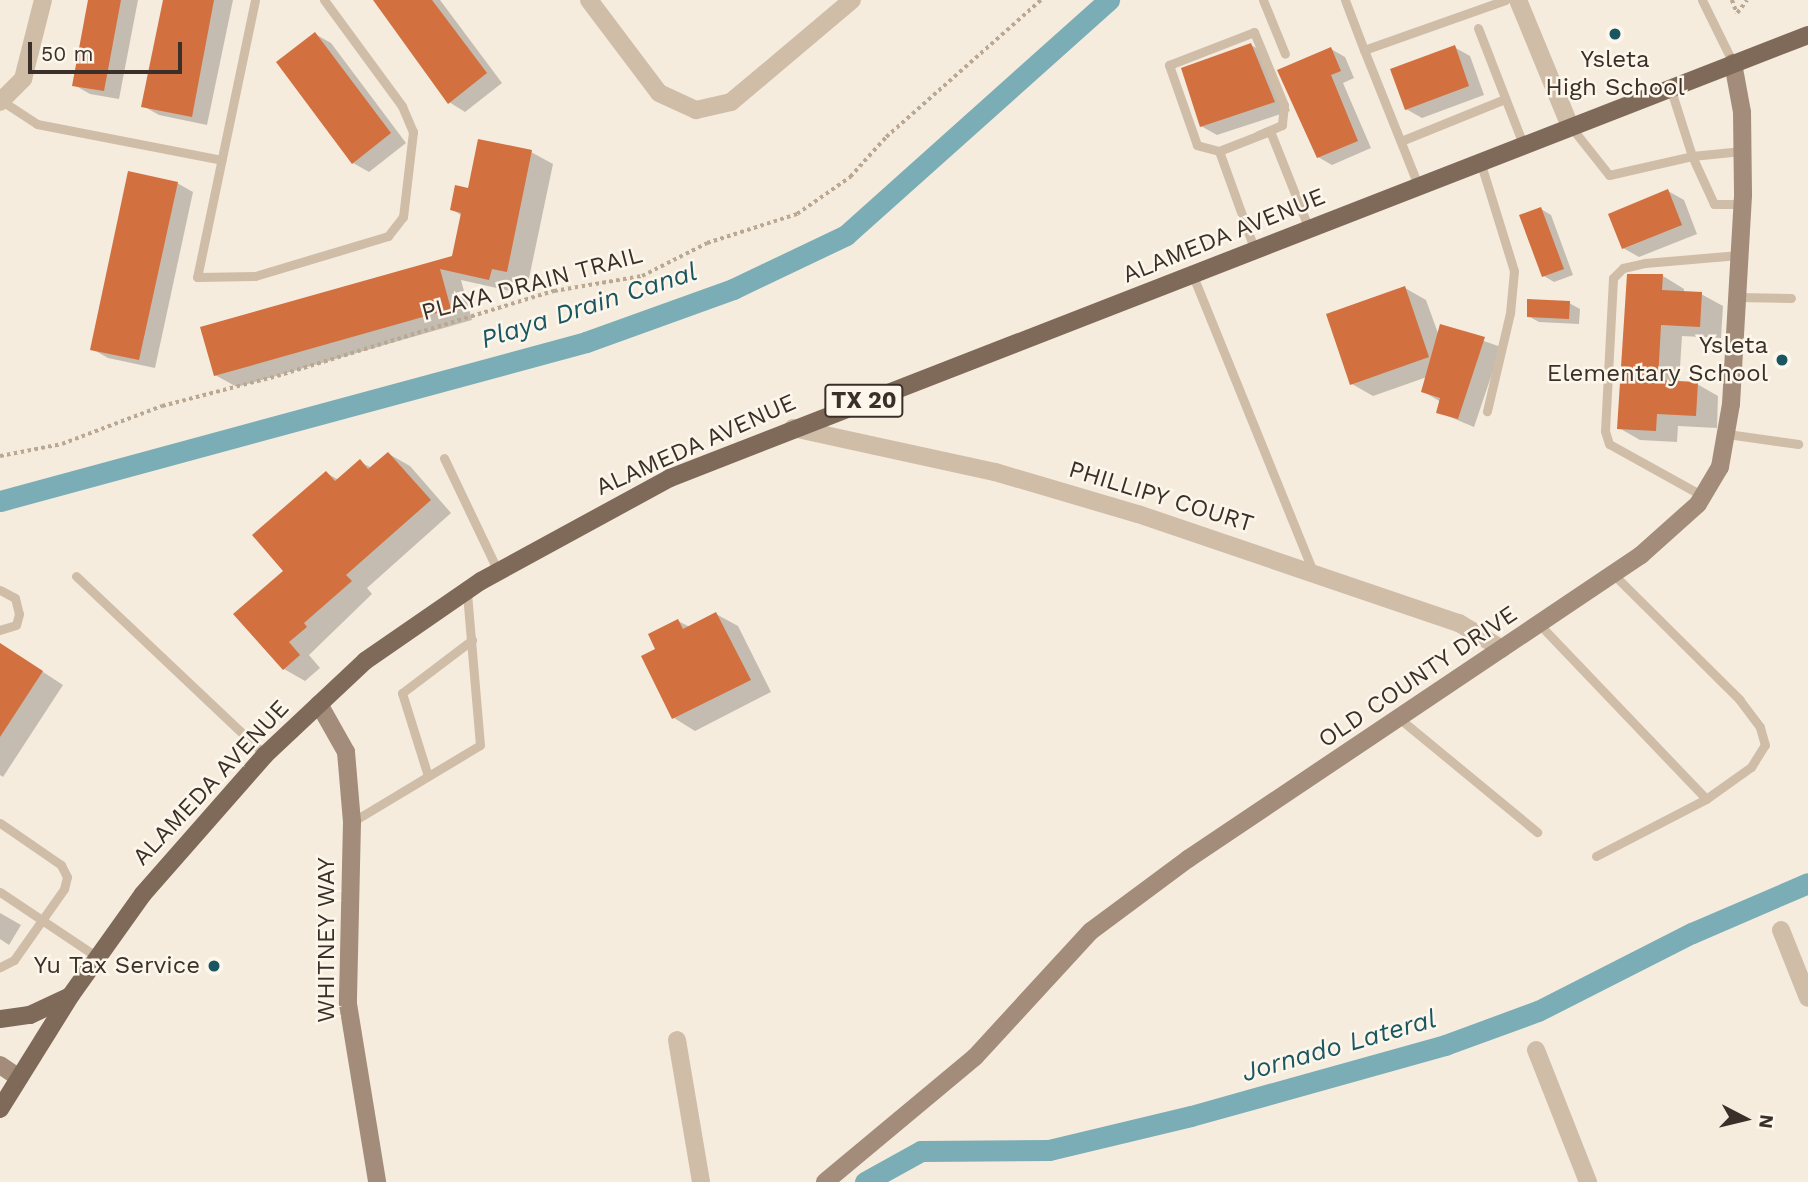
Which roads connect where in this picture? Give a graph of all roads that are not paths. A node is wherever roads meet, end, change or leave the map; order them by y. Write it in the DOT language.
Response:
graph roads {
  1 [pos="43,0"];
  2 [pos="256,0"];
  3 [pos="324,0"];
  4 [pos="589,0"];
  5 [pos="852,0"];
  6 [pos="1264,0"];
  7 [pos="1345,0"];
  8 [pos="1505,0"];
  9 [pos="1518,0"];
  10 [pos="1702,0"];
  11 [pos="1478,29"];
  12 [pos="1808,36"];
  13 [pos="1364,50"];
  14 [pos="1285,54"];
  15 [pos="1733,62"];
  16 [pos="1670,87"];
  17 [pos="1505,99"];
  18 [pos="1,101"];
  19 [pos="1570,126"];
  20 [pos="1258,135"];
  21 [pos="1401,141"];
  22 [pos="1523,144"];
  23 [pos="1219,151"];
  24 [pos="1742,151"];
  25 [pos="1692,156"];
  26 [pos="222,160"];
  27 [pos="1480,161"];
  28 [pos="1418,185"];
  29 [pos="1742,204"];
  30 [pos="1309,229"];
  31 [pos="1255,251"];
  32 [pos="1739,255"];
  33 [pos="1193,276"];
  34 [pos="1737,297"];
  35 [pos="1791,298"];
  36 [pos="1486,411"];
  37 [pos="793,428"];
  38 [pos="1727,434"];
  39 [pos="1798,444"];
  40 [pos="444,458"];
  41 [pos="1703,496"];
  42 [pos="498,571"];
  43 [pos="1313,571"];
  44 [pos="1613,574"];
  45 [pos="76,576"];
  46 [pos="0,590"];
  47 [pos="467,590"];
  48 [pos="1539,624"];
  49 [pos="0,630"];
  50 [pos="472,640"];
  51 [pos="1502,649"];
  52 [pos="318,704"];
  53 [pos="1400,719"];
  54 [pos="265,755"];
  55 [pos="428,776"];
  56 [pos="1706,799"];
  57 [pos="352,822"];
  58 [pos="0,823"];
  59 [pos="1537,832"];
  60 [pos="1596,856"];
  61 [pos="0,892"];
  62 [pos="41,919"];
  63 [pos="1781,930"];
  64 [pos="97,957"];
  65 [pos="0,967"];
  66 [pos="71,995"];
  67 [pos="1808,998"];
  68 [pos="0,1019"];
  69 [pos="677,1040"];
  70 [pos="1536,1050"];
  71 [pos="0,1065"];
  72 [pos="19,1078"];
  73 [pos="0,1109"];
  74 [pos="377,1182"];
  75 [pos="701,1182"];
  76 [pos="825,1182"];
  77 [pos="1588,1182"];
  1 -- 18 [label="street"];
  2 -- 26 [label="lane"];
  3 -- 26 [label="lane"];
  4 -- 5 [label="street"];
  6 -- 14 [label="lane"];
  7 -- 13 [label="lane"];
  8 -- 13 [label="lane"];
  9 -- 19 [label="street"];
  10 -- 15 [label="lane"];
  11 -- 17 [label="lane"];
  12 -- 15 [label="main road, ALAMEDA AVENUE / TX 20"];
  13 -- 21 [label="lane"];
  15 -- 16 [label="main road, ALAMEDA AVENUE / TX 20"];
  15 -- 24 [label="street, OLD COUNTY DRIVE"];
  16 -- 19 [label="main road, ALAMEDA AVENUE / TX 20"];
  16 -- 25 [label="lane"];
  17 -- 21 [label="lane"];
  17 -- 22 [label="lane"];
  18 -- 26 [label="lane"];
  19 -- 22 [label="main road, ALAMEDA AVENUE / TX 20"];
  19 -- 25 [label="lane"];
  20 -- 23 [label="lane"];
  20 -- 23 [label="lane"];
  20 -- 30 [label="lane"];
  21 -- 28 [label="lane"];
  22 -- 27 [label="main road, ALAMEDA AVENUE / TX 20"];
  23 -- 31 [label="lane"];
  24 -- 25 [label="lane"];
  24 -- 29 [label="street, OLD COUNTY DRIVE"];
  25 -- 29 [label="lane"];
  27 -- 28 [label="main road, ALAMEDA AVENUE / TX 20"];
  27 -- 36 [label="lane"];
  28 -- 30 [label="main road, ALAMEDA AVENUE / TX 20"];
  29 -- 32 [label="street, OLD COUNTY DRIVE"];
  30 -- 31 [label="main road, ALAMEDA AVENUE / TX 20"];
  31 -- 33 [label="main road, ALAMEDA AVENUE / TX 20"];
  32 -- 34 [label="street, OLD COUNTY DRIVE"];
  32 -- 41 [label="lane"];
  33 -- 37 [label="main road, ALAMEDA AVENUE / TX 20"];
  33 -- 43 [label="lane"];
  34 -- 35 [label="lane"];
  34 -- 38 [label="street, OLD COUNTY DRIVE"];
  37 -- 42 [label="main road, ALAMEDA AVENUE / TX 20"];
  37 -- 43 [label="street, PHILLIPY COURT"];
  38 -- 39 [label="lane"];
  38 -- 41 [label="street, OLD COUNTY DRIVE"];
  40 -- 42 [label="lane"];
  41 -- 44 [label="street, OLD COUNTY DRIVE"];
  42 -- 47 [label="main road, ALAMEDA AVENUE / TX 20"];
  43 -- 51 [label="street, PHILLIPY COURT"];
  44 -- 48 [label="street, OLD COUNTY DRIVE"];
  44 -- 56 [label="lane"];
  45 -- 54 [label="lane"];
  46 -- 49 [label="lane"];
  47 -- 50 [label="lane"];
  47 -- 52 [label="main road, ALAMEDA AVENUE / TX 20"];
  48 -- 51 [label="street, OLD COUNTY DRIVE"];
  48 -- 56 [label="lane"];
  50 -- 55 [label="lane"];
  50 -- 55 [label="lane"];
  51 -- 53 [label="street, OLD COUNTY DRIVE"];
  52 -- 54 [label="main road, ALAMEDA AVENUE / TX 20"];
  52 -- 57 [label="street, WHITNEY WAY"];
  53 -- 59 [label="lane"];
  53 -- 76 [label="street, OLD COUNTY DRIVE"];
  54 -- 64 [label="main road, ALAMEDA AVENUE / TX 20"];
  55 -- 57 [label="lane"];
  56 -- 60 [label="lane"];
  57 -- 74 [label="street, WHITNEY WAY"];
  58 -- 62 [label="lane"];
  61 -- 62 [label="lane"];
  62 -- 64 [label="lane"];
  62 -- 65 [label="lane"];
  63 -- 67 [label="street"];
  64 -- 66 [label="main road, ALAMEDA AVENUE / TX 20"];
  66 -- 68 [label="main road"];
  66 -- 72 [label="main road, ALAMEDA AVENUE / TX 20"];
  69 -- 75 [label="street"];
  70 -- 77 [label="street"];
  71 -- 72 [label="street"];
  72 -- 73 [label="main road, ALAMEDA AVENUE / TX 20"];
}
